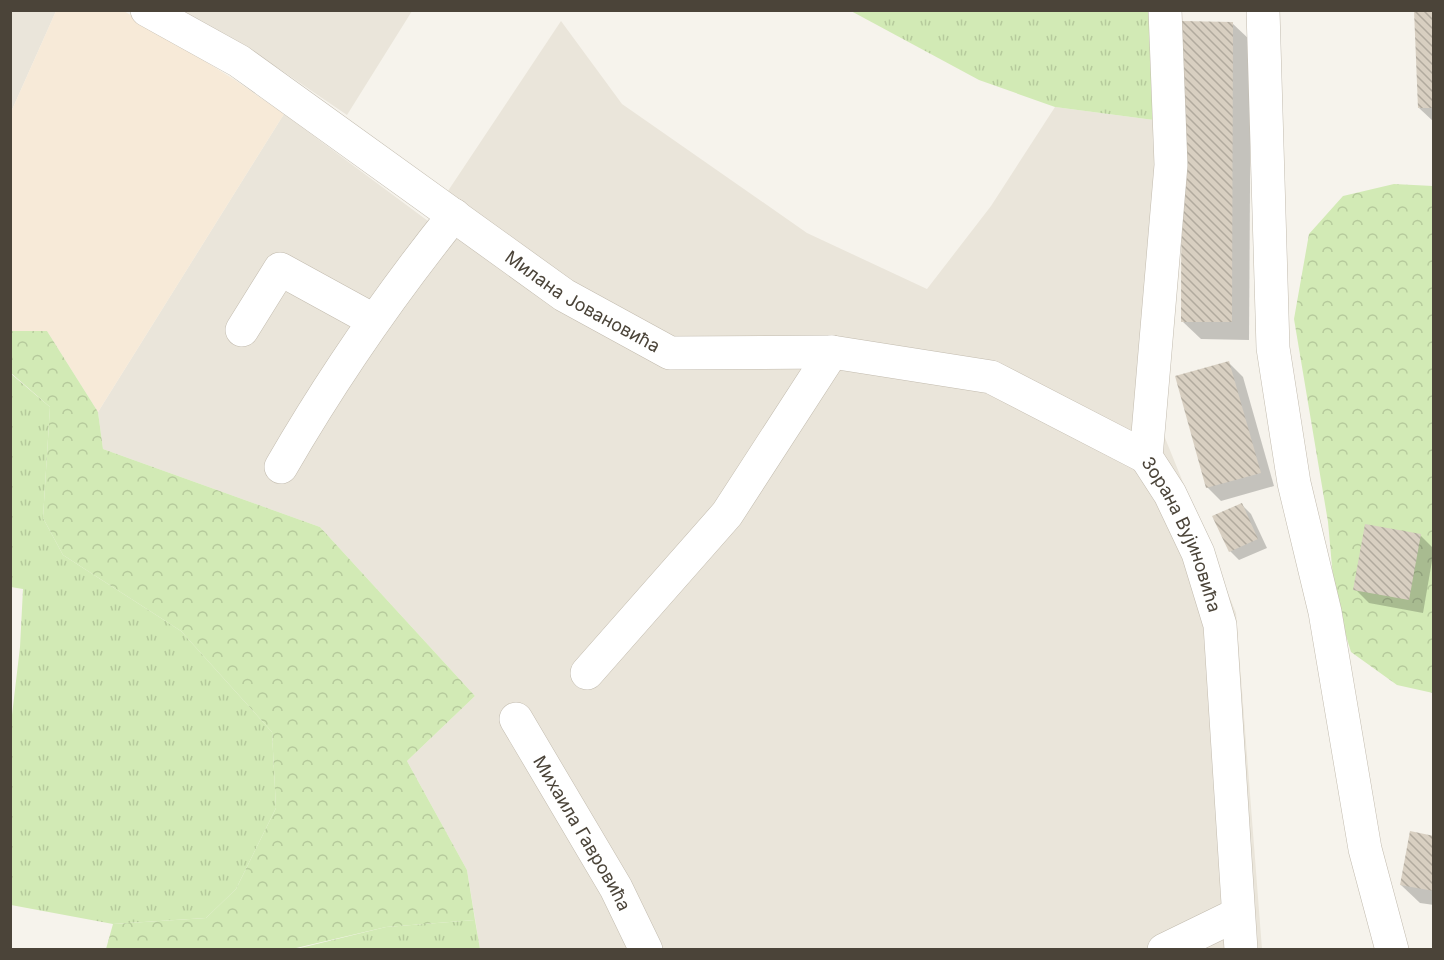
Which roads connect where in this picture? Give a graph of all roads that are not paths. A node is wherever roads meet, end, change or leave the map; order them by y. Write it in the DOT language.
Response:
graph roads {
  1 [pos="147,10"];
  2 [pos="1165,10"];
  3 [pos="1263,10"];
  4 [pos="454,215"];
  5 [pos="373,320"];
  6 [pos="242,330"];
  7 [pos="832,352"];
  8 [pos="1146,458"];
  9 [pos="281,467"];
  10 [pos="587,673"];
  11 [pos="516,719"];
  12 [pos="1238,914"];
  13 [pos="646,950"];
  14 [pos="1164,950"];
  15 [pos="1241,950"];
  16 [pos="1392,950"];
  1 -- 4 [label="street, Милана Јовановића"];
  2 -- 8 [label="street, Зорана Вујиновића"];
  3 -- 16 [label="street"];
  4 -- 5 [label="street"];
  4 -- 7 [label="street, Милана Јовановића"];
  5 -- 6 [label="street"];
  5 -- 9 [label="street"];
  7 -- 8 [label="street, Милана Јовановића"];
  7 -- 10 [label="street"];
  8 -- 12 [label="street, Зорана Вујиновића"];
  11 -- 13 [label="street, Михаила Гавровића"];
  12 -- 14 [label="street"];
  12 -- 15 [label="street, Зорана Вујиновића"];
}
